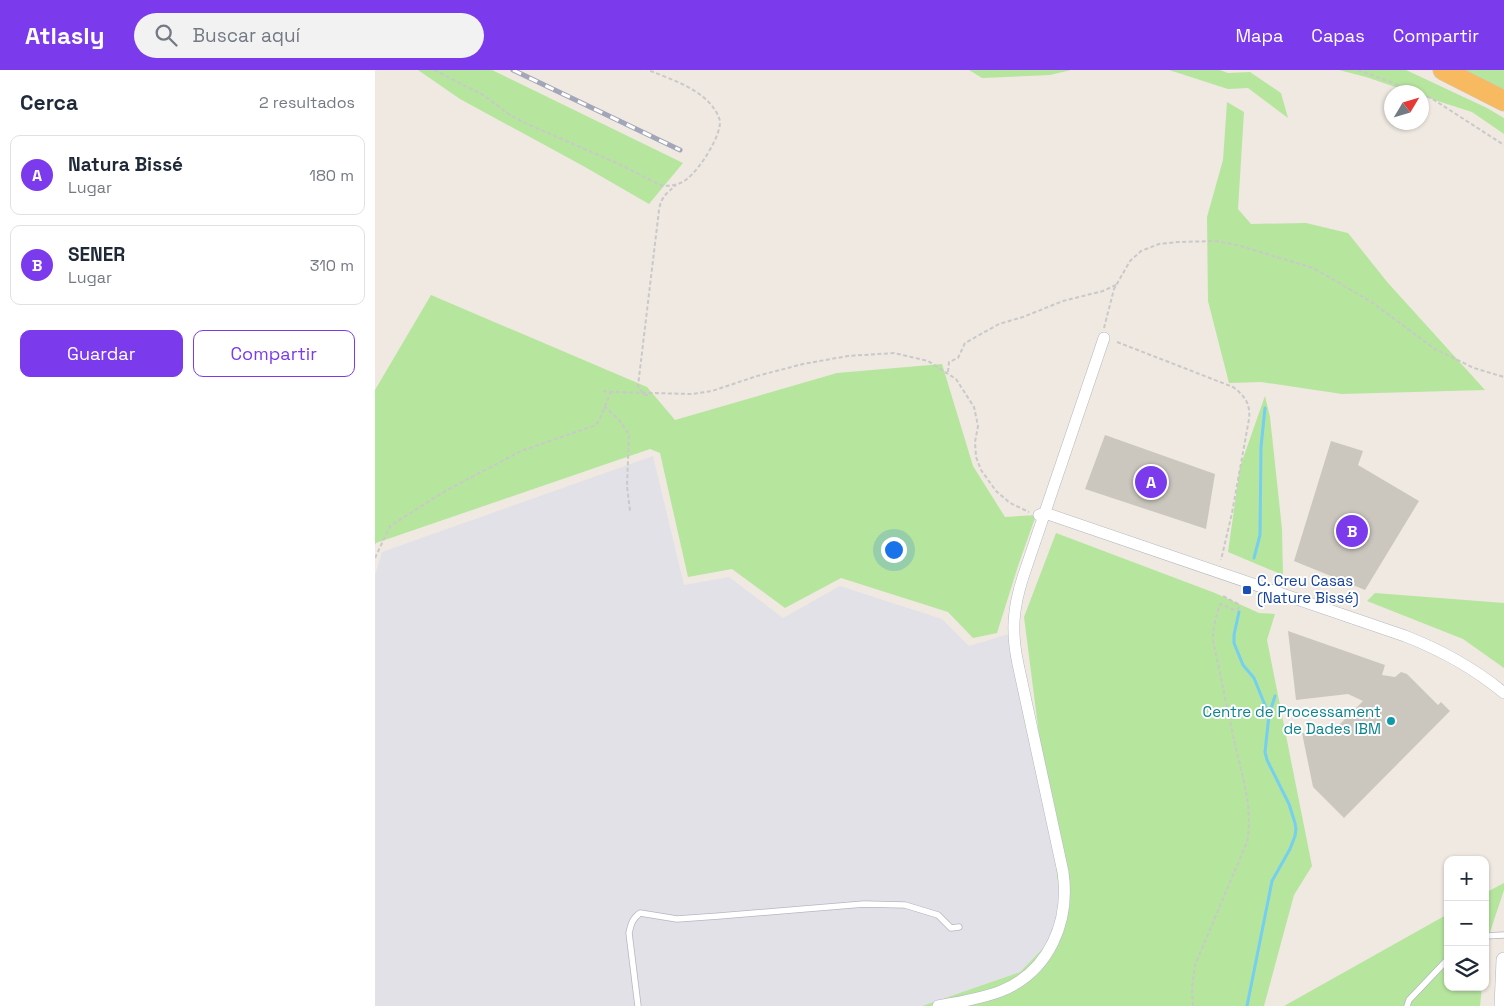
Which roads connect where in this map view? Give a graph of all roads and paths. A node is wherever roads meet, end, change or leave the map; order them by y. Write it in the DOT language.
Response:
graph roads {
  1 [pos="433,70"];
  2 [pos="648,70"];
  3 [pos="1358,70"];
  4 [pos="1443,70"];
  5 [pos="1399,85"];
  6 [pos="1429,97"];
  7 [pos="1504,101"];
  8 [pos="1504,145"];
  9 [pos="676,185"];
  10 [pos="1116,285"];
  11 [pos="1104,338"];
  12 [pos="1117,342"];
  13 [pos="948,372"];
  14 [pos="1504,377"];
  15 [pos="603,391"];
  16 [pos="611,392"];
  17 [pos="643,393"];
  18 [pos="604,406"];
  19 [pos="630,512"];
  20 [pos="1042,514"];
  21 [pos="375,558"];
  22 [pos="1221,560"];
  23 [pos="1221,596"];
  24 [pos="1504,693"];
  25 [pos="959,927"];
  26 [pos="1504,935"];
  27 [pos="1489,936"];
  28 [pos="1504,960"];
  29 [pos="1444,963"];
  30 [pos="638,1006"];
  31 [pos="938,1006"];
  32 [pos="1193,1006"];
  33 [pos="1407,1006"];
  34 [pos="1502,1006"];
  1 -- 9 [label="path"];
  2 -- 9 [label="path"];
  3 -- 5 [label="path"];
  4 -- 7 [label="highway"];
  6 -- 8 [label="path"];
  9 -- 17 [label="path"];
  10 -- 11 [label="path"];
  10 -- 13 [label="path"];
  10 -- 14 [label="path"];
  11 -- 20 [label="street"];
  12 -- 22 [label="path"];
  13 -- 17 [label="path"];
  13 -- 20 [label="path"];
  15 -- 16 [label="path"];
  16 -- 17 [label="path"];
  16 -- 18 [label="path"];
  18 -- 19 [label="path"];
  18 -- 21 [label="path"];
  20 -- 24 [label="street"];
  20 -- 31 [label="street"];
  23 -- 32 [label="path"];
  25 -- 30 [label="lane"];
  26 -- 27 [label="lane"];
  28 -- 34 [label="street"];
  29 -- 33 [label="lane"];
}
